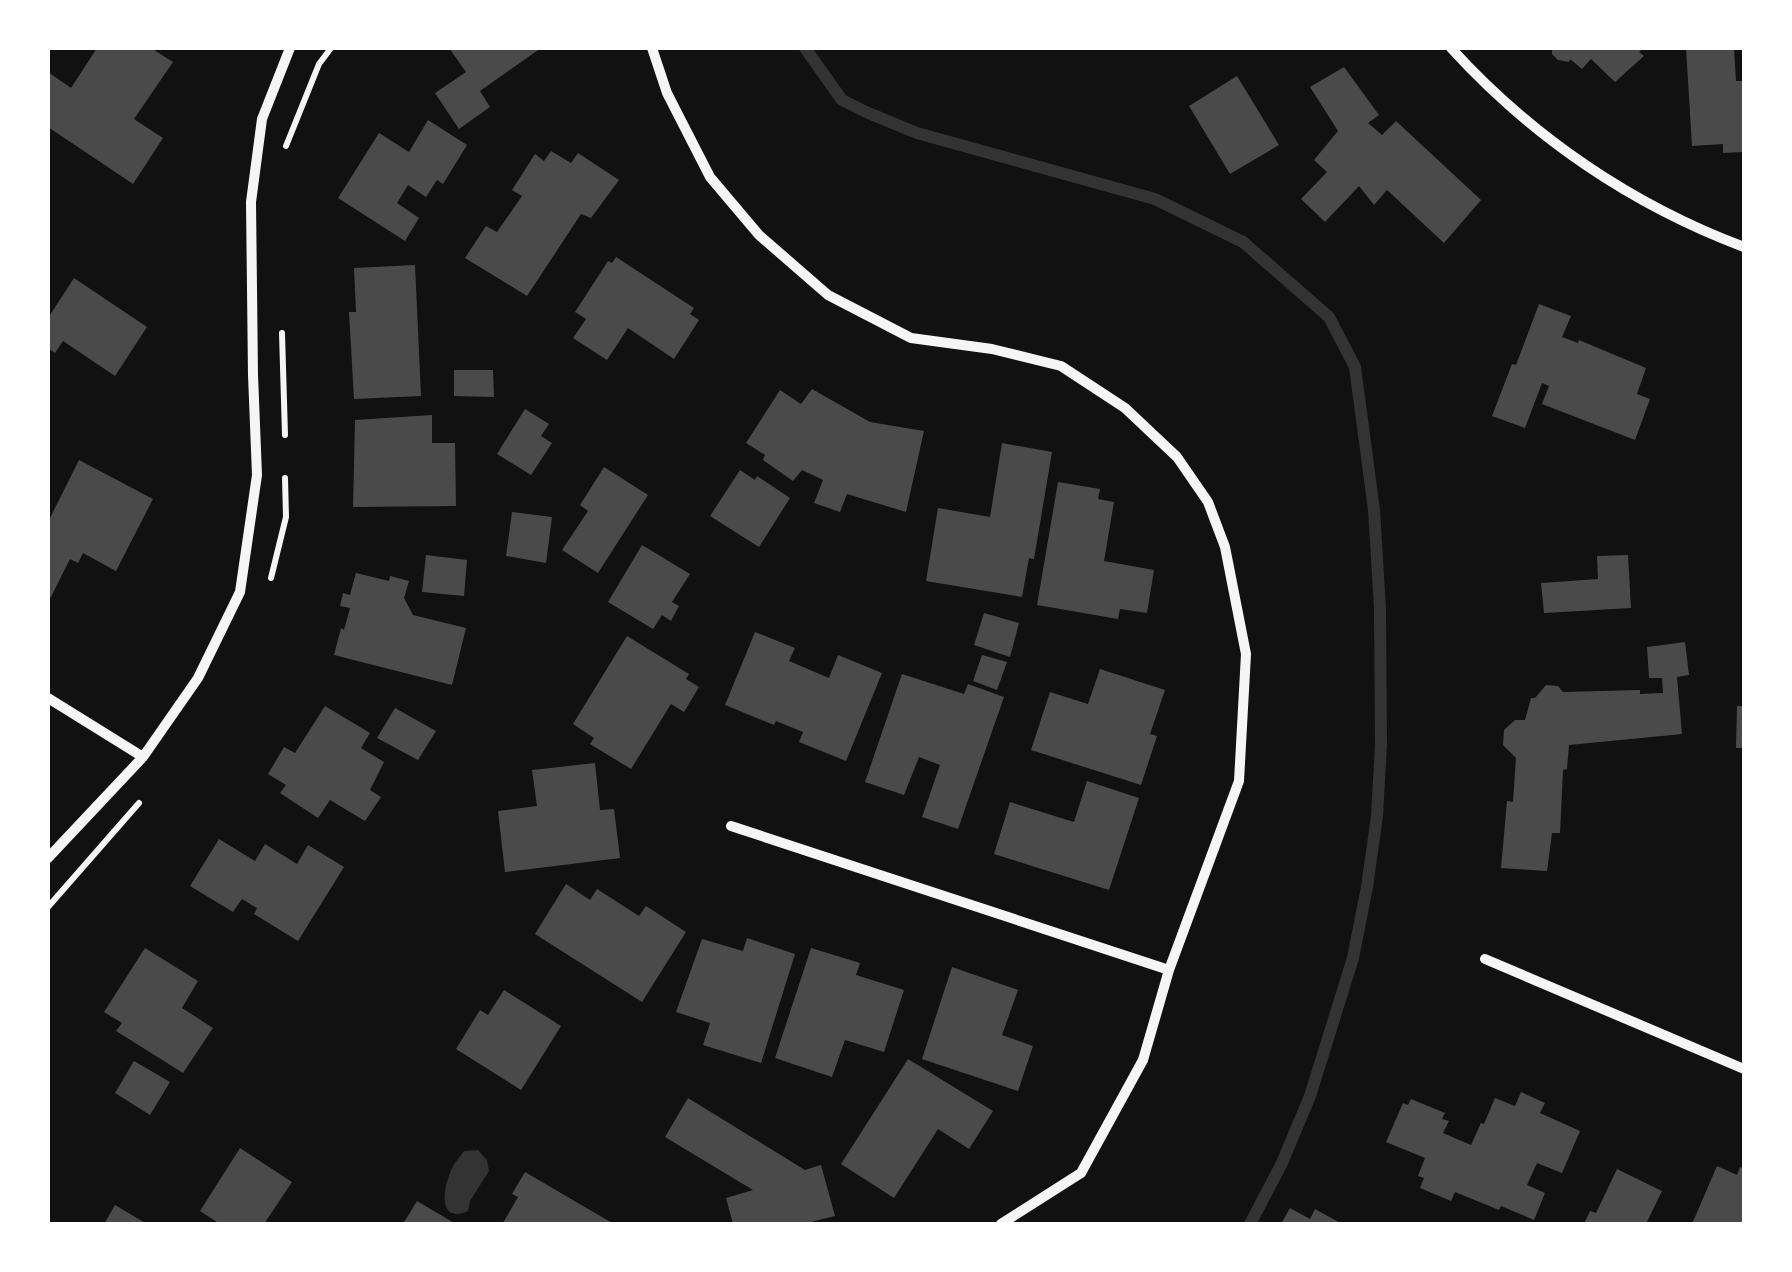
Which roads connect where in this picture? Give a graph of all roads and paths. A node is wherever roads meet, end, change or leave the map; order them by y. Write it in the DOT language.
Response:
graph roads {
  1 [pos="290,48"];
  2 [pos="652,48"];
  3 [pos="1451,48"];
  4 [pos="1744,247"];
  5 [pos="48,698"];
  6 [pos="143,758"];
  7 [pos="731,826"];
  8 [pos="48,858"];
  9 [pos="1486,958"];
  10 [pos="1169,970"];
  11 [pos="1744,1069"];
  12 [pos="1001,1224"];
  1 -- 6 [label="street"];
  2 -- 10 [label="street"];
  3 -- 4 [label="street"];
  5 -- 6 [label="street"];
  6 -- 8 [label="street"];
  7 -- 10 [label="street"];
  9 -- 11 [label="street"];
  10 -- 12 [label="street"];
}
